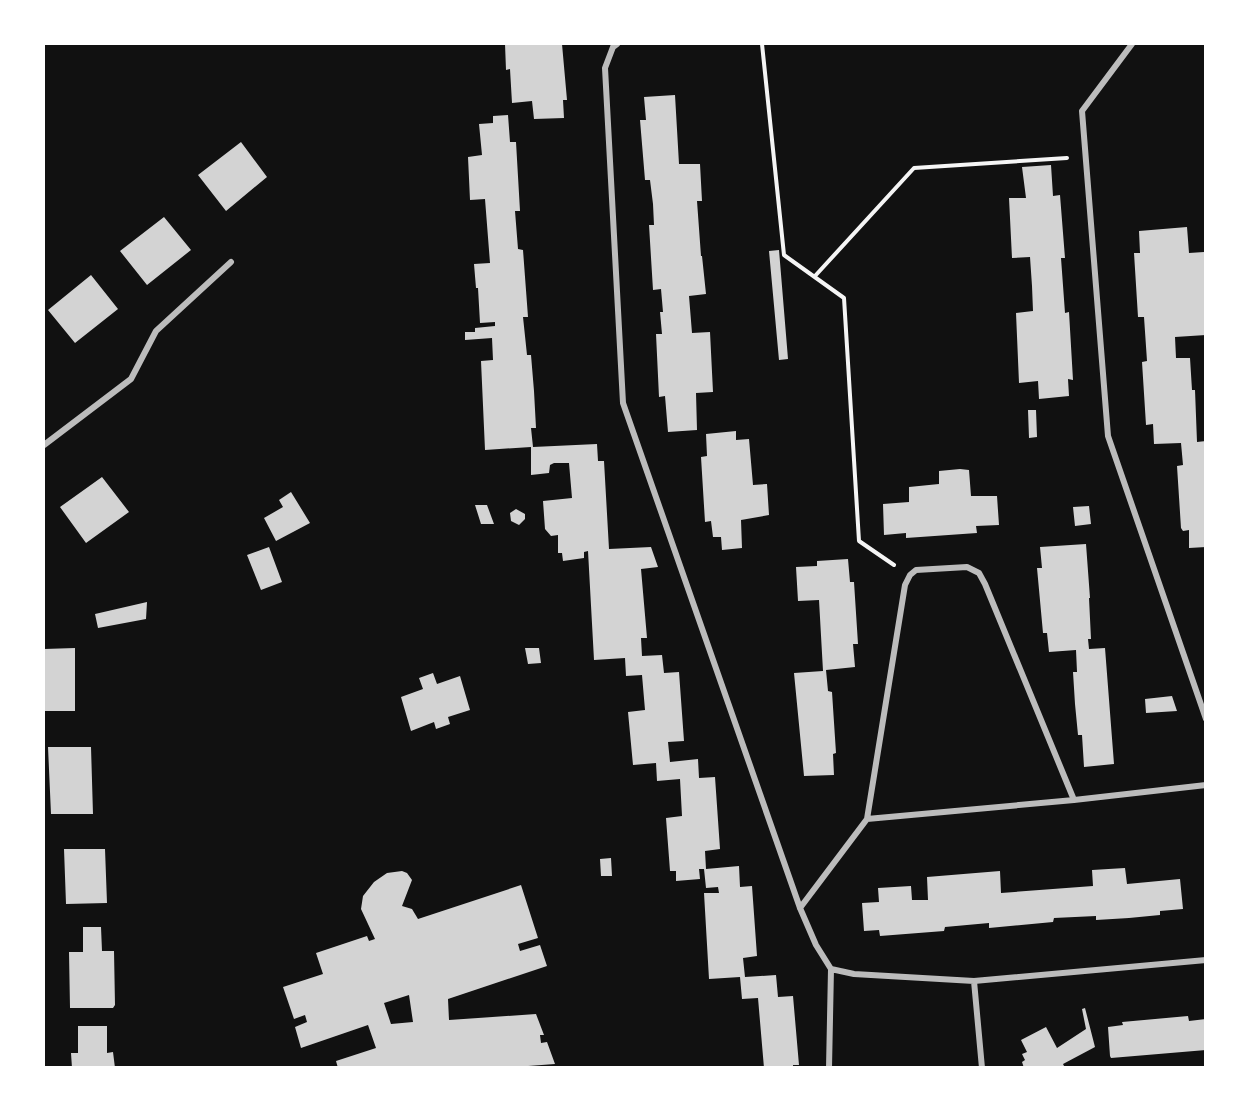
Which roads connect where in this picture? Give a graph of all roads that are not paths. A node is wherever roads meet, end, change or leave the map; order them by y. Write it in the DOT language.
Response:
graph roads {
  1 [pos="1132,44"];
  2 [pos="615,45"];
  3 [pos="231,262"];
  4 [pos="44,445"];
  5 [pos="1206,719"];
  6 [pos="1206,785"];
  7 [pos="1074,800"];
  8 [pos="867,819"];
  9 [pos="800,908"];
  10 [pos="1206,960"];
  11 [pos="831,969"];
  12 [pos="974,981"];
  13 [pos="829,1068"];
  14 [pos="982,1068"];
  1 -- 5 [label="street"];
  2 -- 9 [label="street"];
  3 -- 4 [label="street"];
  6 -- 7 [label="street"];
  7 -- 8 [label="street"];
  7 -- 8 [label="street"];
  8 -- 9 [label="street"];
  9 -- 11 [label="street"];
  10 -- 12 [label="street"];
  11 -- 12 [label="street"];
  11 -- 13 [label="street"];
  12 -- 14 [label="street"];
}
